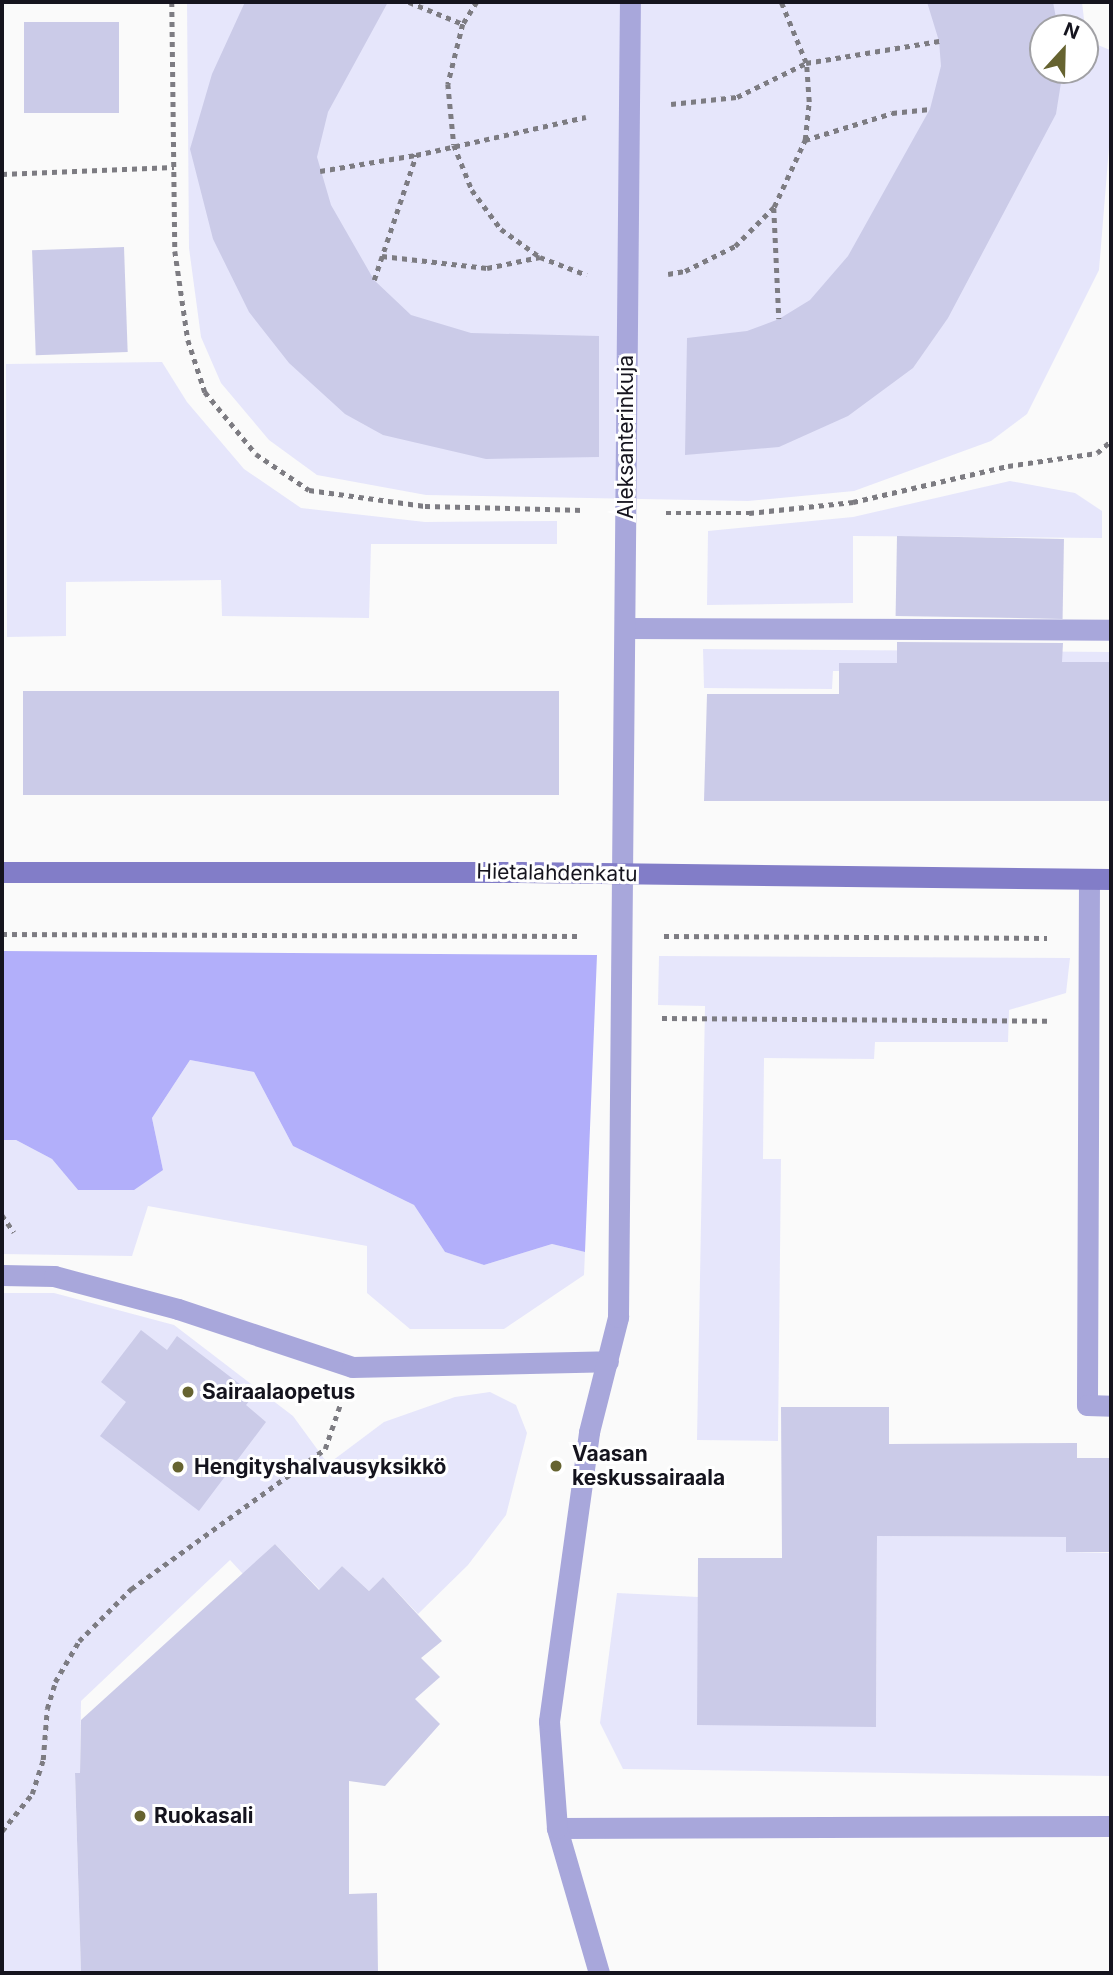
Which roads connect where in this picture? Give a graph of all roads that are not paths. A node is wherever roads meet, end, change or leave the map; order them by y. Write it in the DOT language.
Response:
graph roads {
  1 [pos="630,2"];
  2 [pos="625,628"];
  3 [pos="1111,630"];
  4 [pos="2,872"];
  5 [pos="623,873"];
  6 [pos="1089,879"];
  7 [pos="1111,879"];
  8 [pos="2,1275"];
  9 [pos="608,1361"];
  10 [pos="1111,1406"];
  11 [pos="1111,1826"];
  12 [pos="557,1828"];
  13 [pos="599,1973"];
  1 -- 2 [label="lane, Aleksanterinkuja"];
  2 -- 3 [label="lane"];
  2 -- 5 [label="lane, Aleksanterinkuja"];
  4 -- 5 [label="main road, Hietalahdenkatu"];
  5 -- 6 [label="main road, Hietalahdenkatu"];
  5 -- 9 [label="lane, Aleksanterinkuja"];
  6 -- 7 [label="main road, Hietalahdenkatu"];
  6 -- 10 [label="lane"];
  8 -- 9 [label="lane"];
  9 -- 12 [label="lane, Aleksanterinkuja"];
  11 -- 12 [label="lane"];
  12 -- 13 [label="lane, Aleksanterinkuja"];
}
